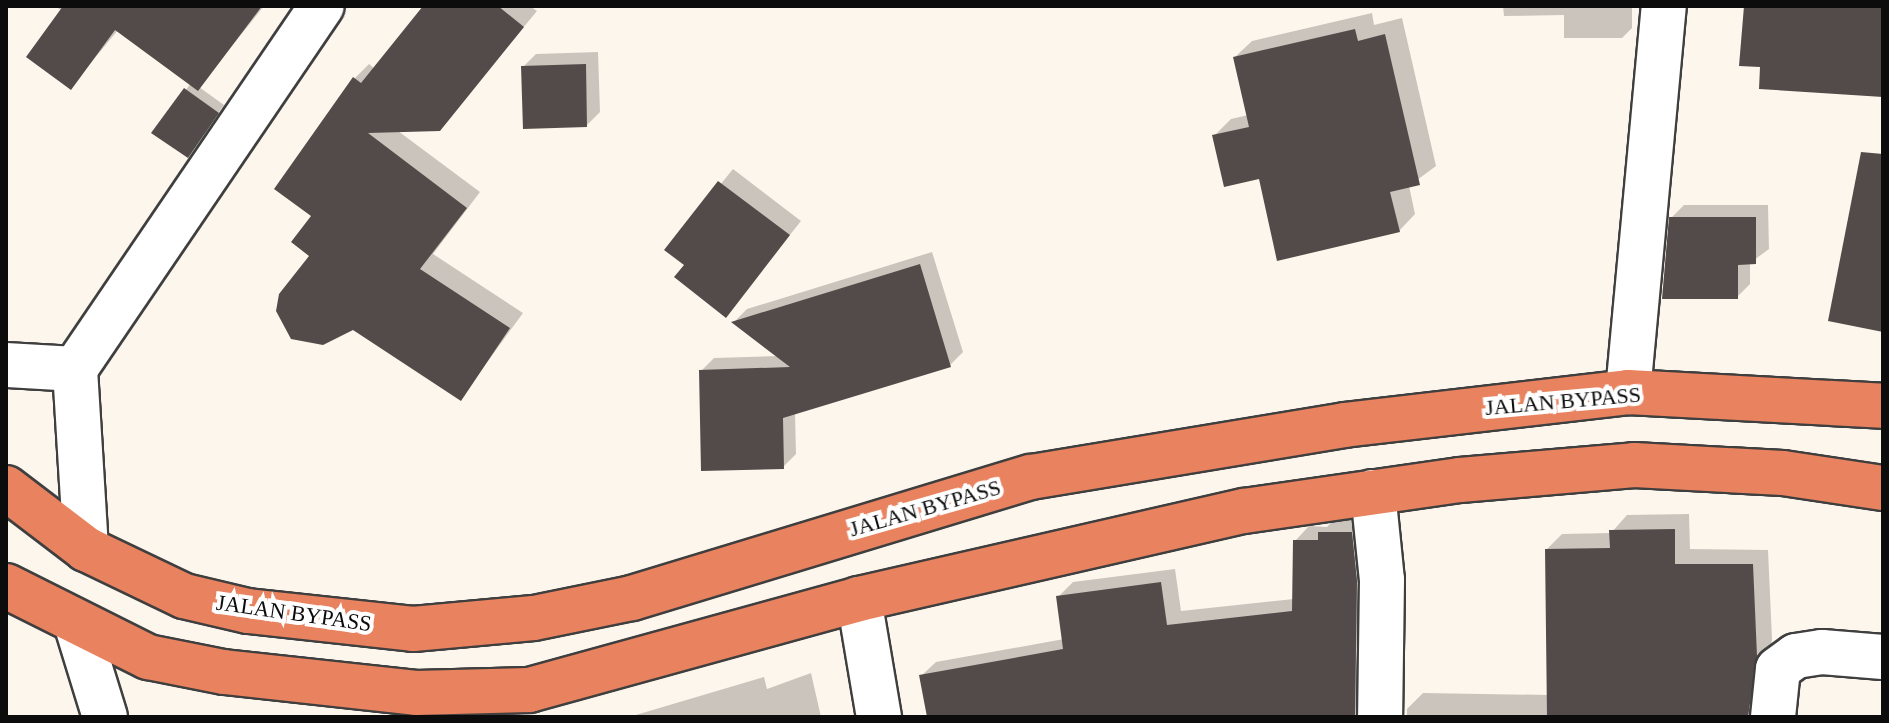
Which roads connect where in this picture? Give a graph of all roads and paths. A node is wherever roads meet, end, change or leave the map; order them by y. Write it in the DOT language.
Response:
graph roads {
  1 [pos="322,6"];
  2 [pos="1664,6"];
  3 [pos="6,365"];
  4 [pos="75,369"];
  5 [pos="1628,392"];
  6 [pos="1883,406"];
  7 [pos="6,488"];
  8 [pos="1883,488"];
  9 [pos="1373,492"];
  10 [pos="86,549"];
  11 [pos="6,586"];
  12 [pos="859,599"];
  13 [pos="77,626"];
  14 [pos="1883,657"];
  15 [pos="105,717"];
  16 [pos="879,717"];
  17 [pos="1380,717"];
  18 [pos="1773,717"];
  1 -- 4 [label="street"];
  2 -- 5 [label="street"];
  3 -- 4 [label="street"];
  4 -- 10 [label="street"];
  5 -- 6 [label="highway, JALAN BYPASS"];
  5 -- 10 [label="highway, JALAN BYPASS"];
  7 -- 10 [label="highway, JALAN BYPASS"];
  8 -- 9 [label="highway"];
  9 -- 12 [label="highway"];
  9 -- 17 [label="street"];
  11 -- 13 [label="highway"];
  12 -- 13 [label="highway"];
  12 -- 16 [label="street"];
  13 -- 15 [label="street"];
  14 -- 18 [label="street"];
}
